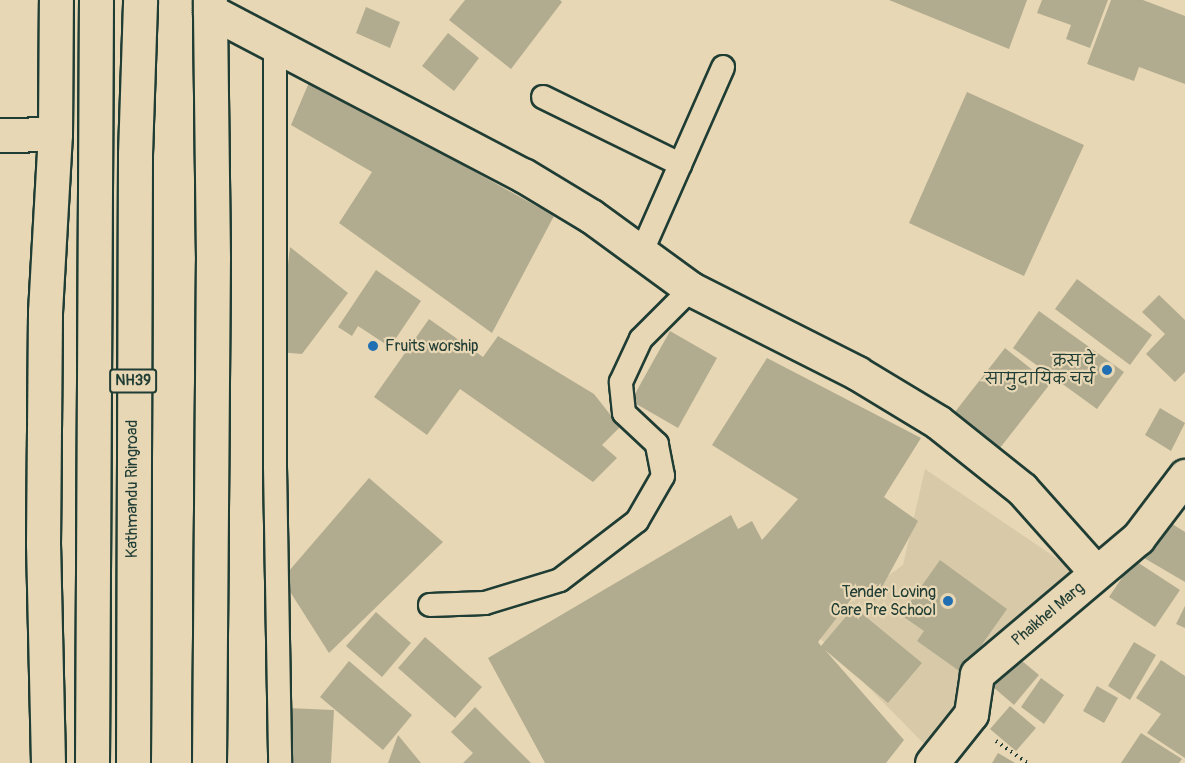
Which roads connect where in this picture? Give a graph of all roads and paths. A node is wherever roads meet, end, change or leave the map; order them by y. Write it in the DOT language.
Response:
graph roads {
  1 [pos="56,0"];
  2 [pos="96,0"];
  3 [pos="140,0"];
  4 [pos="210,6"];
  5 [pos="274,45"];
  6 [pos="723,67"];
  7 [pos="543,97"];
  8 [pos="55,134"];
  9 [pos="0,135"];
  10 [pos="680,164"];
  11 [pos="642,251"];
  12 [pos="691,289"];
  13 [pos="1185,476"];
  14 [pos="1096,572"];
  15 [pos="430,605"];
  16 [pos="48,763"];
  17 [pos="92,763"];
  18 [pos="133,763"];
  19 [pos="209,763"];
  20 [pos="280,763"];
  21 [pos="932,763"];
  1 -- 8 [label="main road"];
  2 -- 17 [label="main road, NH39"];
  3 -- 18 [label="main road, Kathmandu Ringroad / NH39"];
  4 -- 5 [label="main road"];
  4 -- 19 [label="main road"];
  5 -- 11 [label="main road"];
  5 -- 20 [label="lane"];
  6 -- 10 [label="lane"];
  7 -- 10 [label="lane"];
  8 -- 9 [label="main road"];
  8 -- 16 [label="main road"];
  10 -- 11 [label="lane"];
  11 -- 12 [label="main road"];
  12 -- 14 [label="main road"];
  12 -- 15 [label="lane"];
  13 -- 14 [label="main road, Phaikhel Marg"];
  14 -- 21 [label="main road, Phaikhel Marg"];
}
